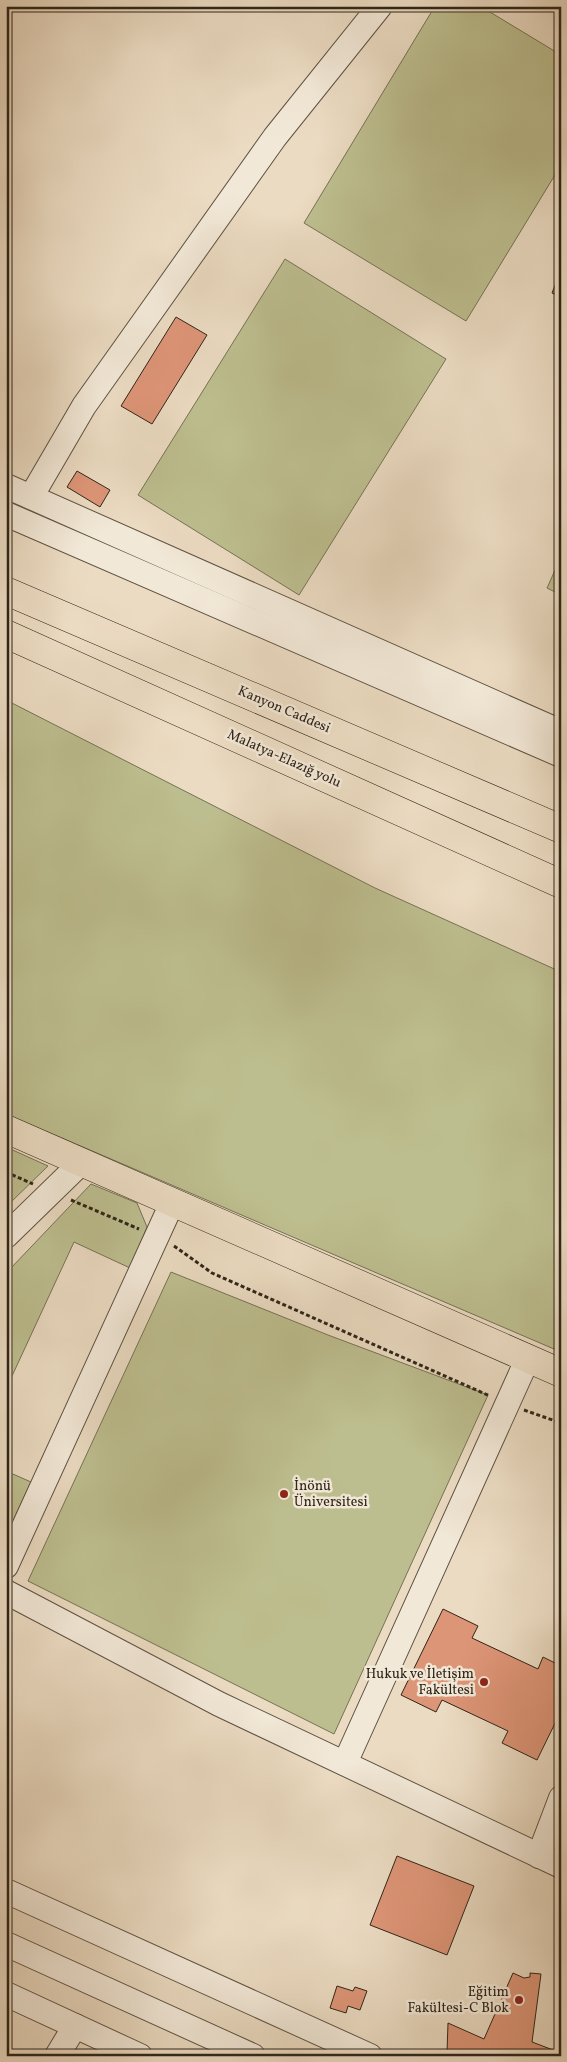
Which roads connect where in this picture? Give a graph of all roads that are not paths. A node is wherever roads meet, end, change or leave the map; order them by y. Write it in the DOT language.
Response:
graph roads {
  1 [pos="380,6"];
  2 [pos="6,486"];
  3 [pos="31,497"];
  4 [pos="6,514"];
  5 [pos="6,591"];
  6 [pos="6,634"];
  7 [pos="561,732"];
  8 [pos="561,755"];
  9 [pos="561,830"];
  10 [pos="561,884"];
  11 [pos="6,1129"];
  12 [pos="82,1162"];
  13 [pos="173,1201"];
  14 [pos="8,1231"];
  15 [pos="528,1358"];
  16 [pos="561,1373"];
  17 [pos="6,1566"];
  18 [pos="6,1592"];
  19 [pos="345,1763"];
  20 [pos="561,1798"];
  21 [pos="539,1856"];
  22 [pos="561,1866"];
  23 [pos="6,1891"];
  24 [pos="6,1944"];
  25 [pos="6,1994"];
  26 [pos="75,2026"];
  27 [pos="57,2056"];
  28 [pos="140,2056"];
  29 [pos="253,2056"];
  30 [pos="370,2056"];
  1 -- 3 [label="street"];
  2 -- 3 [label="street"];
  3 -- 7 [label="street"];
  4 -- 8 [label="street"];
  5 -- 9 [label="main road, Kanyon Caddesi"];
  6 -- 10 [label="main road, Malatya-Elazığ yolu"];
  11 -- 12 [label="main road"];
  12 -- 13 [label="main road"];
  12 -- 14 [label="street"];
  13 -- 15 [label="main road"];
  13 -- 17 [label="street"];
  15 -- 16 [label="main road"];
  15 -- 19 [label="street"];
  18 -- 19 [label="street"];
  19 -- 21 [label="street"];
  20 -- 21 [label="street"];
  21 -- 22 [label="street"];
  23 -- 30 [label="street"];
  24 -- 29 [label="street"];
  25 -- 26 [label="street"];
  26 -- 27 [label="street"];
  26 -- 28 [label="street"];
}
